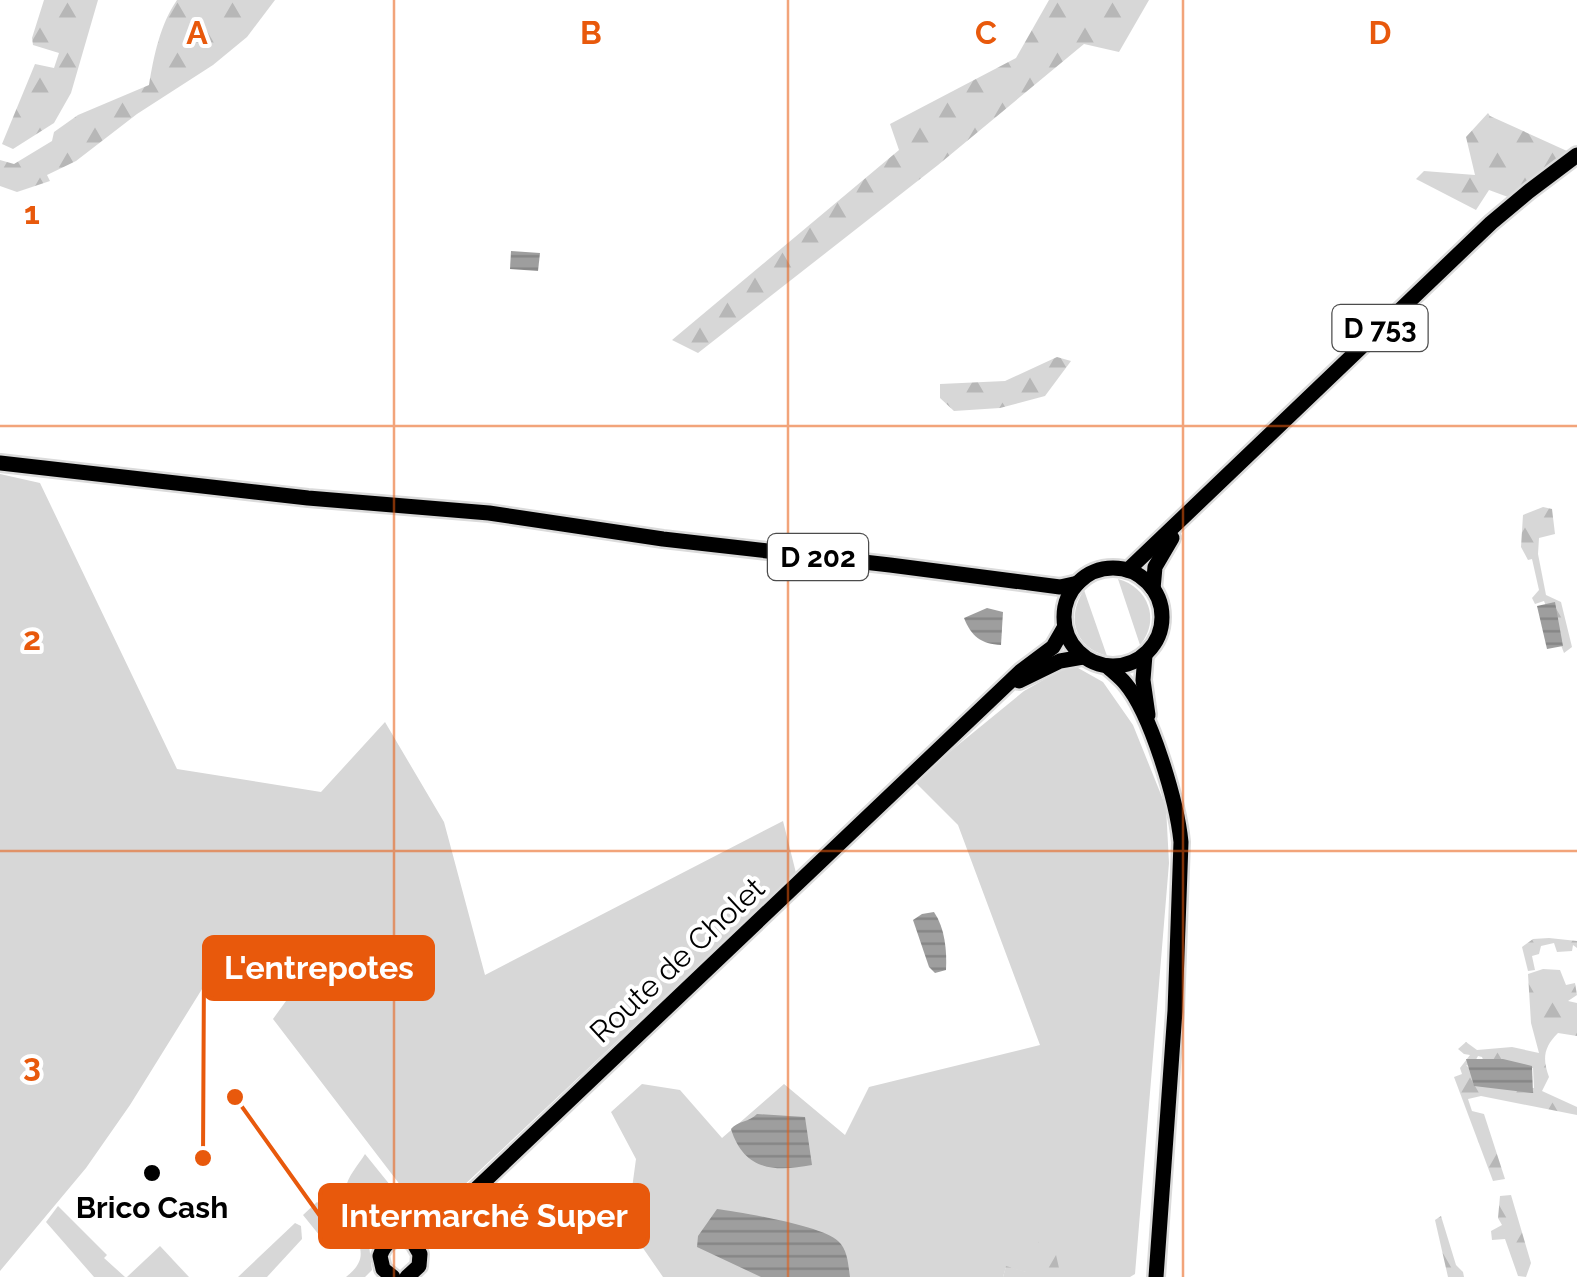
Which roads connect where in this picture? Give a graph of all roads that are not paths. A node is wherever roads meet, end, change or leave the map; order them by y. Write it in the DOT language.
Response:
graph roads {
  1 [pos="1577,155"];
  2 [pos="0,463"];
  3 [pos="1191,510"];
  4 [pos="1128,570"];
  5 [pos="1021,582"];
  6 [pos="1078,583"];
  7 [pos="1154,589"];
  8 [pos="1064,608"];
  9 [pos="1064,628"];
  10 [pos="1145,655"];
  11 [pos="1083,657"];
  12 [pos="1107,666"];
  13 [pos="995,698"];
  14 [pos="1151,734"];
  15 [pos="453,1211"];
  16 [pos="409,1240"];
  17 [pos="420,1254"];
  18 [pos="377,1271"];
  19 [pos="393,1277"];
  20 [pos="407,1277"];
  21 [pos="1156,1277"];
  1 -- 3 [label="main road, D 753"];
  2 -- 5 [label="main road, D 202"];
  3 -- 4 [label="main road, D 753"];
  3 -- 7 [label="main road, D 753"];
  4 -- 6 [label="main road"];
  4 -- 7 [label="main road"];
  5 -- 6 [label="main road, D 202"];
  5 -- 8 [label="main road, D 202"];
  6 -- 8 [label="main road"];
  7 -- 10 [label="main road"];
  8 -- 9 [label="main road"];
  9 -- 11 [label="main road"];
  9 -- 13 [label="main road"];
  10 -- 12 [label="main road"];
  10 -- 14 [label="main road"];
  11 -- 12 [label="main road"];
  11 -- 13 [label="main road"];
  12 -- 14 [label="main road"];
  13 -- 15 [label="main road, Route de Cholet"];
  14 -- 21 [label="main road"];
  15 -- 16 [label="main road, Route de Cholet"];
  15 -- 17 [label="main road, Route de Cholet"];
  16 -- 17 [label="main road"];
  16 -- 18 [label="main road, Route de Cholet"];
  17 -- 20 [label="main road, Route de Cholet"];
  18 -- 19 [label="main road"];
}
